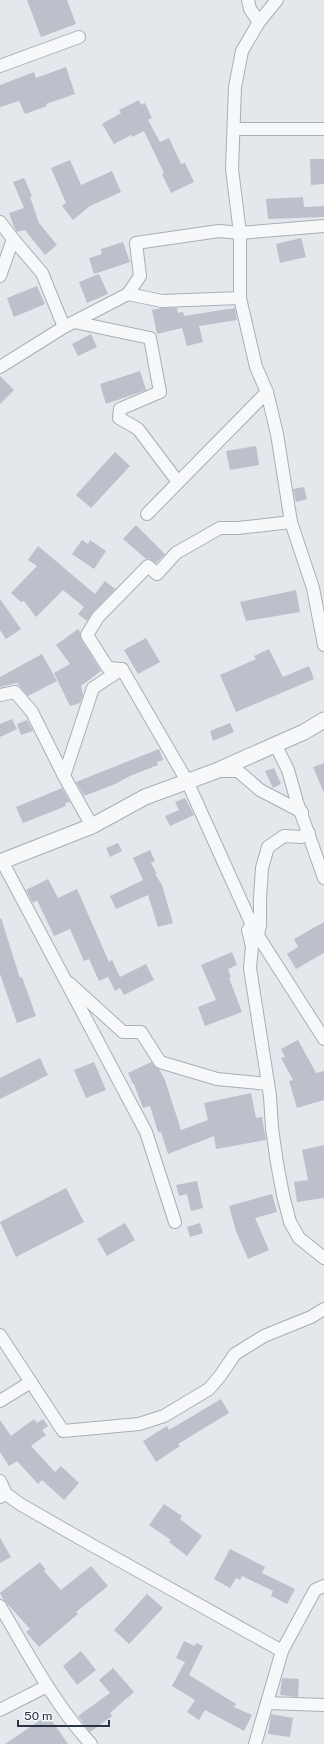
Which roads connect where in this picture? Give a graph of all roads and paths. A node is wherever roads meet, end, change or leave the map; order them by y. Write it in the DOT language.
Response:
graph roads {
  1 [pos="248,0"];
  2 [pos="276,0"];
  3 [pos="259,22"];
  4 [pos="79,37"];
  5 [pos="0,66"];
  6 [pos="324,128"];
  7 [pos="234,129"];
  8 [pos="0,222"];
  9 [pos="324,226"];
  10 [pos="240,233"];
  11 [pos="13,239"];
  12 [pos="0,276"];
  13 [pos="128,294"];
  14 [pos="240,298"];
  15 [pos="69,324"];
  16 [pos="0,367"];
  17 [pos="267,392"];
  18 [pos="178,482"];
  19 [pos="147,514"];
  20 [pos="291,522"];
  21 [pos="324,645"];
  22 [pos="122,670"];
  23 [pos="0,695"];
  24 [pos="324,720"];
  25 [pos="275,744"];
  26 [pos="216,771"];
  27 [pos="64,776"];
  28 [pos="187,781"];
  29 [pos="302,812"];
  30 [pos="92,826"];
  31 [pos="309,833"];
  32 [pos="1,861"];
  33 [pos="324,878"];
  34 [pos="255,930"];
  35 [pos="63,977"];
  36 [pos="324,1039"];
  37 [pos="268,1084"];
  38 [pos="175,1222"];
  39 [pos="324,1258"];
  40 [pos="324,1309"];
  41 [pos="0,1335"];
  42 [pos="31,1382"];
  43 [pos="0,1401"];
  44 [pos="0,1481"];
  45 [pos="3,1495"];
  46 [pos="324,1586"];
  47 [pos="0,1606"];
  48 [pos="282,1651"];
  49 [pos="47,1686"];
  50 [pos="267,1703"];
  51 [pos="324,1705"];
  52 [pos="0,1710"];
  53 [pos="91,1744"];
  54 [pos="255,1744"];
  1 -- 3 [label="street"];
  2 -- 3 [label="street"];
  3 -- 7 [label="street"];
  4 -- 5 [label="street"];
  6 -- 7 [label="street"];
  7 -- 10 [label="street"];
  8 -- 11 [label="street"];
  9 -- 10 [label="street"];
  10 -- 13 [label="street"];
  10 -- 14 [label="street"];
  11 -- 12 [label="street"];
  11 -- 15 [label="street"];
  13 -- 14 [label="street"];
  13 -- 15 [label="street"];
  14 -- 17 [label="street"];
  15 -- 16 [label="street"];
  15 -- 18 [label="street"];
  17 -- 18 [label="street"];
  17 -- 20 [label="street"];
  18 -- 19 [label="street"];
  20 -- 21 [label="street"];
  20 -- 22 [label="street"];
  22 -- 27 [label="street"];
  22 -- 28 [label="street"];
  23 -- 27 [label="street"];
  24 -- 25 [label="street"];
  25 -- 26 [label="street"];
  25 -- 29 [label="street"];
  26 -- 28 [label="street"];
  26 -- 29 [label="street"];
  27 -- 30 [label="street"];
  28 -- 30 [label="street"];
  28 -- 34 [label="street"];
  29 -- 31 [label="street"];
  30 -- 32 [label="street"];
  31 -- 33 [label="street"];
  31 -- 34 [label="street"];
  32 -- 35 [label="street"];
  34 -- 36 [label="street"];
  34 -- 37 [label="street"];
  35 -- 37 [label="street"];
  35 -- 38 [label="street"];
  37 -- 39 [label="street"];
  40 -- 42 [label="street"];
  41 -- 42 [label="street"];
  42 -- 43 [label="street"];
  44 -- 45 [label="street"];
  45 -- 48 [label="street"];
  46 -- 48 [label="street"];
  47 -- 49 [label="street"];
  48 -- 50 [label="street"];
  49 -- 52 [label="street"];
  49 -- 53 [label="street"];
  50 -- 51 [label="street"];
  50 -- 54 [label="street"];
}
